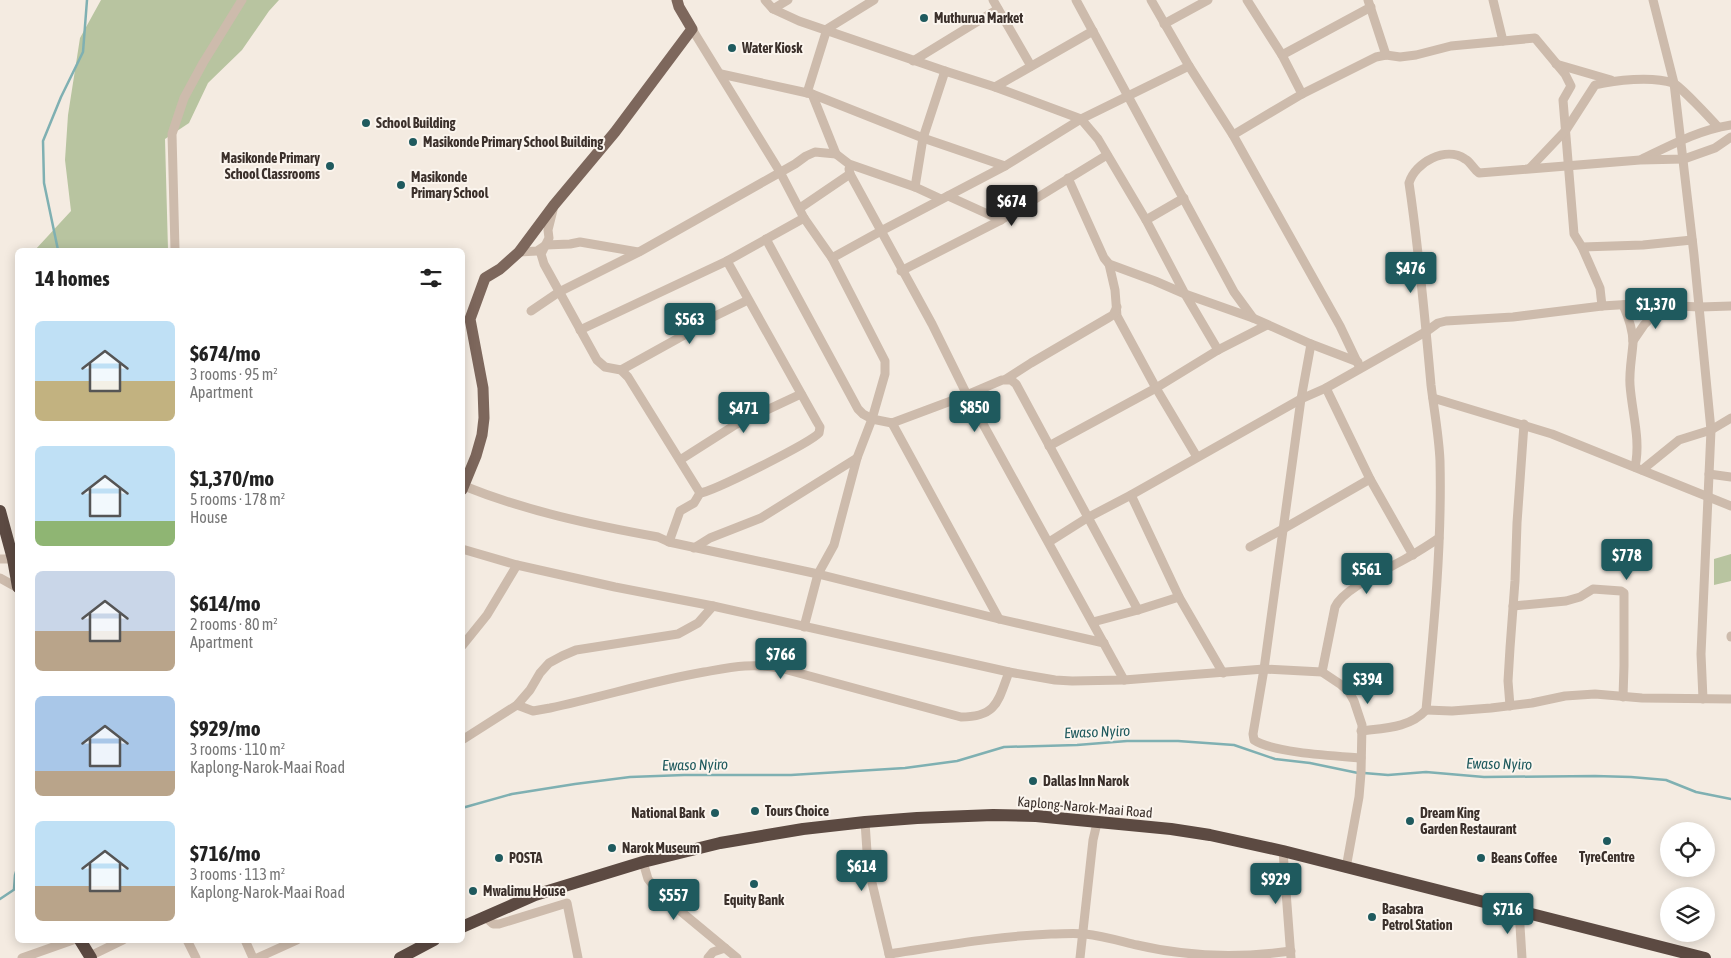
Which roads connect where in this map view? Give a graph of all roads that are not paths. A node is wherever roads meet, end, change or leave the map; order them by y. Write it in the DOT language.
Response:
graph roads {
  1 [pos="242,0"];
  2 [pos="677,0"];
  3 [pos="765,0"];
  4 [pos="788,0"];
  5 [pos="874,0"];
  6 [pos="993,0"];
  7 [pos="1076,0"];
  8 [pos="1151,0"];
  9 [pos="1208,0"];
  10 [pos="1247,0"];
  11 [pos="1493,0"];
  12 [pos="1653,0"];
  13 [pos="1369,3"];
  14 [pos="773,8"];
  15 [pos="998,9"];
  16 [pos="1164,24"];
  17 [pos="692,29"];
  18 [pos="827,29"];
  19 [pos="1093,31"];
  20 [pos="1503,41"];
  21 [pos="1282,55"];
  22 [pos="1386,55"];
  23 [pos="913,60"];
  24 [pos="1556,64"];
  25 [pos="1031,66"];
  26 [pos="1189,66"];
  27 [pos="944,72"];
  28 [pos="721,74"];
  29 [pos="1613,80"];
  30 [pos="1674,84"];
  31 [pos="995,87"];
  32 [pos="809,94"];
  33 [pos="1302,94"];
  34 [pos="1127,95"];
  35 [pos="1081,119"];
  36 [pos="1731,125"];
  37 [pos="1718,127"];
  38 [pos="1566,130"];
  39 [pos="1232,135"];
  40 [pos="1731,137"];
  41 [pos="923,138"];
  42 [pos="1681,140"];
  43 [pos="836,154"];
  44 [pos="1107,155"];
  45 [pos="1684,159"];
  46 [pos="1640,160"];
  47 [pos="849,164"];
  48 [pos="1006,166"];
  49 [pos="1568,166"];
  50 [pos="1530,168"];
  51 [pos="780,172"];
  52 [pos="850,174"];
  53 [pos="1068,178"];
  54 [pos="915,187"];
  55 [pos="945,198"];
  56 [pos="1184,198"];
  57 [pos="554,205"];
  58 [pos="800,208"];
  59 [pos="804,218"];
  60 [pos="1001,220"];
  61 [pos="1146,220"];
  62 [pos="881,231"];
  63 [pos="766,239"];
  64 [pos="1692,240"];
  65 [pos="546,245"];
  66 [pos="1582,247"];
  67 [pos="174,248"];
  68 [pos="519,252"];
  69 [pos="639,252"];
  70 [pos="832,258"];
  71 [pos="727,261"];
  72 [pos="1109,264"];
  73 [pos="902,271"];
  74 [pos="559,292"];
  75 [pos="1185,294"];
  76 [pos="748,300"];
  77 [pos="1624,305"];
  78 [pos="1663,305"];
  79 [pos="1602,306"];
  80 [pos="1731,306"];
  81 [pos="1117,307"];
  82 [pos="1700,307"];
  83 [pos="531,311"];
  84 [pos="466,318"];
  85 [pos="1253,318"];
  86 [pos="1267,325"];
  87 [pos="580,330"];
  88 [pos="1426,332"];
  89 [pos="1633,341"];
  90 [pos="1311,344"];
  91 [pos="1218,350"];
  92 [pos="1359,365"];
  93 [pos="621,370"];
  94 [pos="1006,379"];
  95 [pos="1156,388"];
  96 [pos="1326,388"];
  97 [pos="801,394"];
  98 [pos="967,395"];
  99 [pos="1433,398"];
  100 [pos="1301,399"];
  101 [pos="1731,418"];
  102 [pos="872,419"];
  103 [pos="892,423"];
  104 [pos="1524,424"];
  105 [pos="1712,430"];
  106 [pos="1049,446"];
  107 [pos="1197,457"];
  108 [pos="857,458"];
  109 [pos="680,460"];
  110 [pos="1638,468"];
  111 [pos="1709,474"];
  112 [pos="1731,477"];
  113 [pos="1370,479"];
  114 [pos="465,483"];
  115 [pos="465,489"];
  116 [pos="700,493"];
  117 [pos="1131,495"];
  118 [pos="1708,496"];
  119 [pos="1731,506"];
  120 [pos="0,511"];
  121 [pos="1087,518"];
  122 [pos="1283,529"];
  123 [pos="1439,538"];
  124 [pos="669,542"];
  125 [pos="1049,542"];
  126 [pos="1250,546"];
  127 [pos="694,548"];
  128 [pos="465,550"];
  129 [pos="1413,555"];
  130 [pos="0,559"];
  131 [pos="14,559"];
  132 [pos="517,565"];
  133 [pos="15,566"];
  134 [pos="818,574"];
  135 [pos="0,578"];
  136 [pos="15,586"];
  137 [pos="1179,597"];
  138 [pos="713,606"];
  139 [pos="1513,606"];
  140 [pos="1138,610"];
  141 [pos="999,619"];
  142 [pos="1093,622"];
  143 [pos="804,627"];
  144 [pos="465,642"];
  145 [pos="1104,643"];
  146 [pos="1264,669"];
  147 [pos="1009,672"];
  148 [pos="1322,672"];
  149 [pos="1223,673"];
  150 [pos="1124,680"];
  151 [pos="1623,697"];
  152 [pos="1703,699"];
  153 [pos="1731,699"];
  154 [pos="516,705"];
  155 [pos="1510,706"];
  156 [pos="1426,710"];
  157 [pos="1361,731"];
  158 [pos="465,738"];
  159 [pos="1361,758"];
  160 [pos="865,822"];
  161 [pos="1097,824"];
  162 [pos="1283,852"];
  163 [pos="642,862"];
  164 [pos="1346,868"];
  165 [pos="1519,910"];
  166 [pos="484,916"];
  167 [pos="465,926"];
  168 [pos="1084,934"];
  169 [pos="64,943"];
  170 [pos="82,943"];
  171 [pos="117,943"];
  172 [pos="188,943"];
  173 [pos="246,943"];
  174 [pos="290,943"];
  175 [pos="428,943"];
  176 [pos="725,948"];
  177 [pos="1291,954"];
  178 [pos="890,956"];
  179 [pos="90,957"];
  180 [pos="1201,957"];
  181 [pos="22,958"];
  182 [pos="196,958"];
  183 [pos="253,958"];
  184 [pos="257,958"];
  185 [pos="400,958"];
  186 [pos="578,958"];
  187 [pos="708,958"];
  188 [pos="737,958"];
  189 [pos="1080,958"];
  190 [pos="1522,958"];
  191 [pos="1705,958"];
  1 -- 67 [label="street"];
  2 -- 17 [label="main road"];
  3 -- 14 [label="street"];
  4 -- 14 [label="street"];
  5 -- 18 [label="street"];
  6 -- 15 [label="street"];
  7 -- 19 [label="street"];
  8 -- 16 [label="street"];
  9 -- 16 [label="street"];
  10 -- 21 [label="street"];
  11 -- 20 [label="street"];
  12 -- 30 [label="street"];
  13 -- 21 [label="street"];
  13 -- 22 [label="street"];
  14 -- 18 [label="street"];
  15 -- 23 [label="street"];
  15 -- 25 [label="street"];
  16 -- 26 [label="street"];
  17 -- 28 [label="street"];
  17 -- 57 [label="main road"];
  18 -- 23 [label="street"];
  18 -- 32 [label="street"];
  19 -- 25 [label="street"];
  19 -- 34 [label="street"];
  20 -- 22 [label="street"];
  20 -- 24 [label="street"];
  21 -- 33 [label="street"];
  22 -- 33 [label="street"];
  23 -- 27 [label="street"];
  24 -- 29 [label="street"];
  24 -- 38 [label="street"];
  25 -- 31 [label="street"];
  26 -- 34 [label="street"];
  26 -- 39 [label="street"];
  27 -- 31 [label="street"];
  27 -- 41 [label="street"];
  28 -- 32 [label="street"];
  28 -- 51 [label="street"];
  29 -- 30 [label="street"];
  29 -- 38 [label="street"];
  30 -- 37 [label="street"];
  30 -- 42 [label="street"];
  31 -- 35 [label="street"];
  32 -- 41 [label="street"];
  32 -- 43 [label="street"];
  33 -- 39 [label="street"];
  34 -- 35 [label="street"];
  34 -- 56 [label="street"];
  35 -- 44 [label="street"];
  35 -- 48 [label="street"];
  36 -- 37 [label="street"];
  37 -- 42 [label="street"];
  38 -- 49 [label="street"];
  38 -- 50 [label="street"];
  39 -- 92 [label="street"];
  40 -- 45 [label="street"];
  41 -- 48 [label="street"];
  41 -- 54 [label="street"];
  42 -- 45 [label="street"];
  42 -- 46 [label="street"];
  43 -- 47 [label="street"];
  43 -- 51 [label="street"];
  44 -- 53 [label="street"];
  44 -- 61 [label="street"];
  45 -- 46 [label="street"];
  45 -- 64 [label="street"];
  46 -- 49 [label="street"];
  47 -- 52 [label="street"];
  47 -- 54 [label="street"];
  48 -- 55 [label="street"];
  49 -- 50 [label="street"];
  49 -- 66 [label="street"];
  50 -- 88 [label="street"];
  51 -- 58 [label="street"];
  51 -- 69 [label="street"];
  52 -- 58 [label="street"];
  52 -- 62 [label="street"];
  53 -- 60 [label="street"];
  53 -- 72 [label="street"];
  54 -- 55 [label="street"];
  55 -- 60 [label="street"];
  55 -- 62 [label="street"];
  56 -- 61 [label="street"];
  56 -- 85 [label="street"];
  57 -- 65 [label="street"];
  57 -- 68 [label="main road"];
  58 -- 59 [label="street"];
  59 -- 63 [label="street"];
  59 -- 70 [label="street"];
  60 -- 73 [label="street"];
  61 -- 75 [label="street"];
  62 -- 70 [label="street"];
  62 -- 73 [label="street"];
  63 -- 71 [label="street"];
  63 -- 102 [label="street"];
  64 -- 66 [label="street"];
  64 -- 82 [label="street"];
  65 -- 68 [label="street"];
  65 -- 69 [label="street"];
  65 -- 74 [label="street"];
  66 -- 79 [label="street"];
  68 -- 84 [label="main road"];
  69 -- 74 [label="street"];
  70 -- 102 [label="street"];
  71 -- 76 [label="street"];
  71 -- 87 [label="street"];
  72 -- 75 [label="street"];
  72 -- 81 [label="street"];
  73 -- 98 [label="street"];
  74 -- 83 [label="street"];
  74 -- 87 [label="street"];
  75 -- 85 [label="street"];
  75 -- 91 [label="street"];
  76 -- 93 [label="street"];
  76 -- 97 [label="street"];
  77 -- 78 [label="street"];
  77 -- 79 [label="street"];
  77 -- 89 [label="street"];
  78 -- 82 [label="street"];
  78 -- 89 [label="street"];
  79 -- 88 [label="street"];
  80 -- 82 [label="street"];
  81 -- 94 [label="street"];
  81 -- 95 [label="street"];
  82 -- 105 [label="street"];
  84 -- 114 [label="main road"];
  85 -- 86 [label="street"];
  86 -- 90 [label="street"];
  86 -- 91 [label="street"];
  87 -- 93 [label="street"];
  88 -- 92 [label="street"];
  88 -- 99 [label="street"];
  89 -- 110 [label="street"];
  90 -- 92 [label="street"];
  90 -- 100 [label="street"];
  91 -- 95 [label="street"];
  92 -- 96 [label="street"];
  93 -- 109 [label="street"];
  94 -- 98 [label="street"];
  94 -- 106 [label="street"];
  95 -- 106 [label="street"];
  95 -- 107 [label="street"];
  96 -- 100 [label="street"];
  96 -- 113 [label="street"];
  97 -- 109 [label="street"];
  97 -- 116 [label="street"];
  98 -- 103 [label="street"];
  98 -- 125 [label="street"];
  99 -- 104 [label="street"];
  99 -- 123 [label="street"];
  100 -- 107 [label="street"];
  100 -- 122 [label="street"];
  101 -- 105 [label="street"];
  102 -- 103 [label="street"];
  102 -- 108 [label="street"];
  103 -- 141 [label="street"];
  104 -- 110 [label="street"];
  104 -- 139 [label="street"];
  105 -- 110 [label="street"];
  105 -- 111 [label="street"];
  106 -- 121 [label="street"];
  107 -- 117 [label="street"];
  108 -- 127 [label="street"];
  108 -- 134 [label="street"];
  109 -- 116 [label="street"];
  110 -- 118 [label="street"];
  111 -- 112 [label="street"];
  111 -- 118 [label="street"];
  113 -- 122 [label="street"];
  113 -- 129 [label="street"];
  115 -- 124 [label="street"];
  116 -- 124 [label="street"];
  117 -- 121 [label="street"];
  117 -- 137 [label="street"];
  118 -- 119 [label="street"];
  118 -- 152 [label="street"];
  120 -- 131 [label="highway"];
  121 -- 125 [label="street"];
  121 -- 140 [label="street"];
  122 -- 126 [label="street"];
  122 -- 146 [label="street"];
  123 -- 129 [label="street"];
  123 -- 156 [label="street"];
  124 -- 127 [label="street"];
  125 -- 142 [label="street"];
  127 -- 134 [label="street"];
  128 -- 132 [label="street"];
  129 -- 148 [label="street"];
  130 -- 131 [label="street"];
  131 -- 133 [label="highway"];
  132 -- 138 [label="street"];
  132 -- 144 [label="street"];
  134 -- 141 [label="street"];
  134 -- 143 [label="street"];
  135 -- 136 [label="street"];
  137 -- 140 [label="street"];
  137 -- 149 [label="street"];
  138 -- 143 [label="street"];
  138 -- 154 [label="street"];
  139 -- 151 [label="street"];
  139 -- 155 [label="street"];
  140 -- 142 [label="street"];
  141 -- 145 [label="street"];
  142 -- 145 [label="street"];
  143 -- 147 [label="street"];
  145 -- 150 [label="street"];
  146 -- 148 [label="street"];
  146 -- 149 [label="street"];
  146 -- 159 [label="street"];
  147 -- 150 [label="street"];
  147 -- 154 [label="street"];
  148 -- 157 [label="street"];
  149 -- 150 [label="street"];
  151 -- 152 [label="street"];
  151 -- 155 [label="street"];
  152 -- 153 [label="street"];
  154 -- 158 [label="street"];
  155 -- 156 [label="street"];
  156 -- 157 [label="street"];
  157 -- 159 [label="street"];
  159 -- 164 [label="street"];
  160 -- 161 [label="highway, Kaplong-Narok-Maai Road"];
  160 -- 163 [label="highway, Kaplong-Narok-Maai Road"];
  160 -- 178 [label="street"];
  161 -- 162 [label="highway, Kaplong-Narok-Maai Road"];
  161 -- 168 [label="street"];
  162 -- 164 [label="highway, Kaplong-Narok-Maai Road"];
  162 -- 177 [label="street"];
  163 -- 166 [label="highway, Kaplong-Narok-Maai Road"];
  163 -- 176 [label="street"];
  164 -- 165 [label="highway, Kaplong-Narok-Maai Road"];
  165 -- 190 [label="street"];
  165 -- 191 [label="highway, Kaplong-Narok-Maai Road"];
  166 -- 167 [label="highway, Kaplong-Narok-Maai Road"];
  166 -- 186 [label="street"];
  168 -- 178 [label="street"];
  168 -- 180 [label="street"];
  168 -- 189 [label="street"];
  169 -- 181 [label="street"];
  170 -- 179 [label="highway"];
  171 -- 179 [label="street"];
  172 -- 182 [label="street"];
  173 -- 183 [label="street"];
  174 -- 184 [label="street"];
  175 -- 185 [label="highway"];
  176 -- 187 [label="street"];
  176 -- 188 [label="street"];
  177 -- 180 [label="street"];
}
